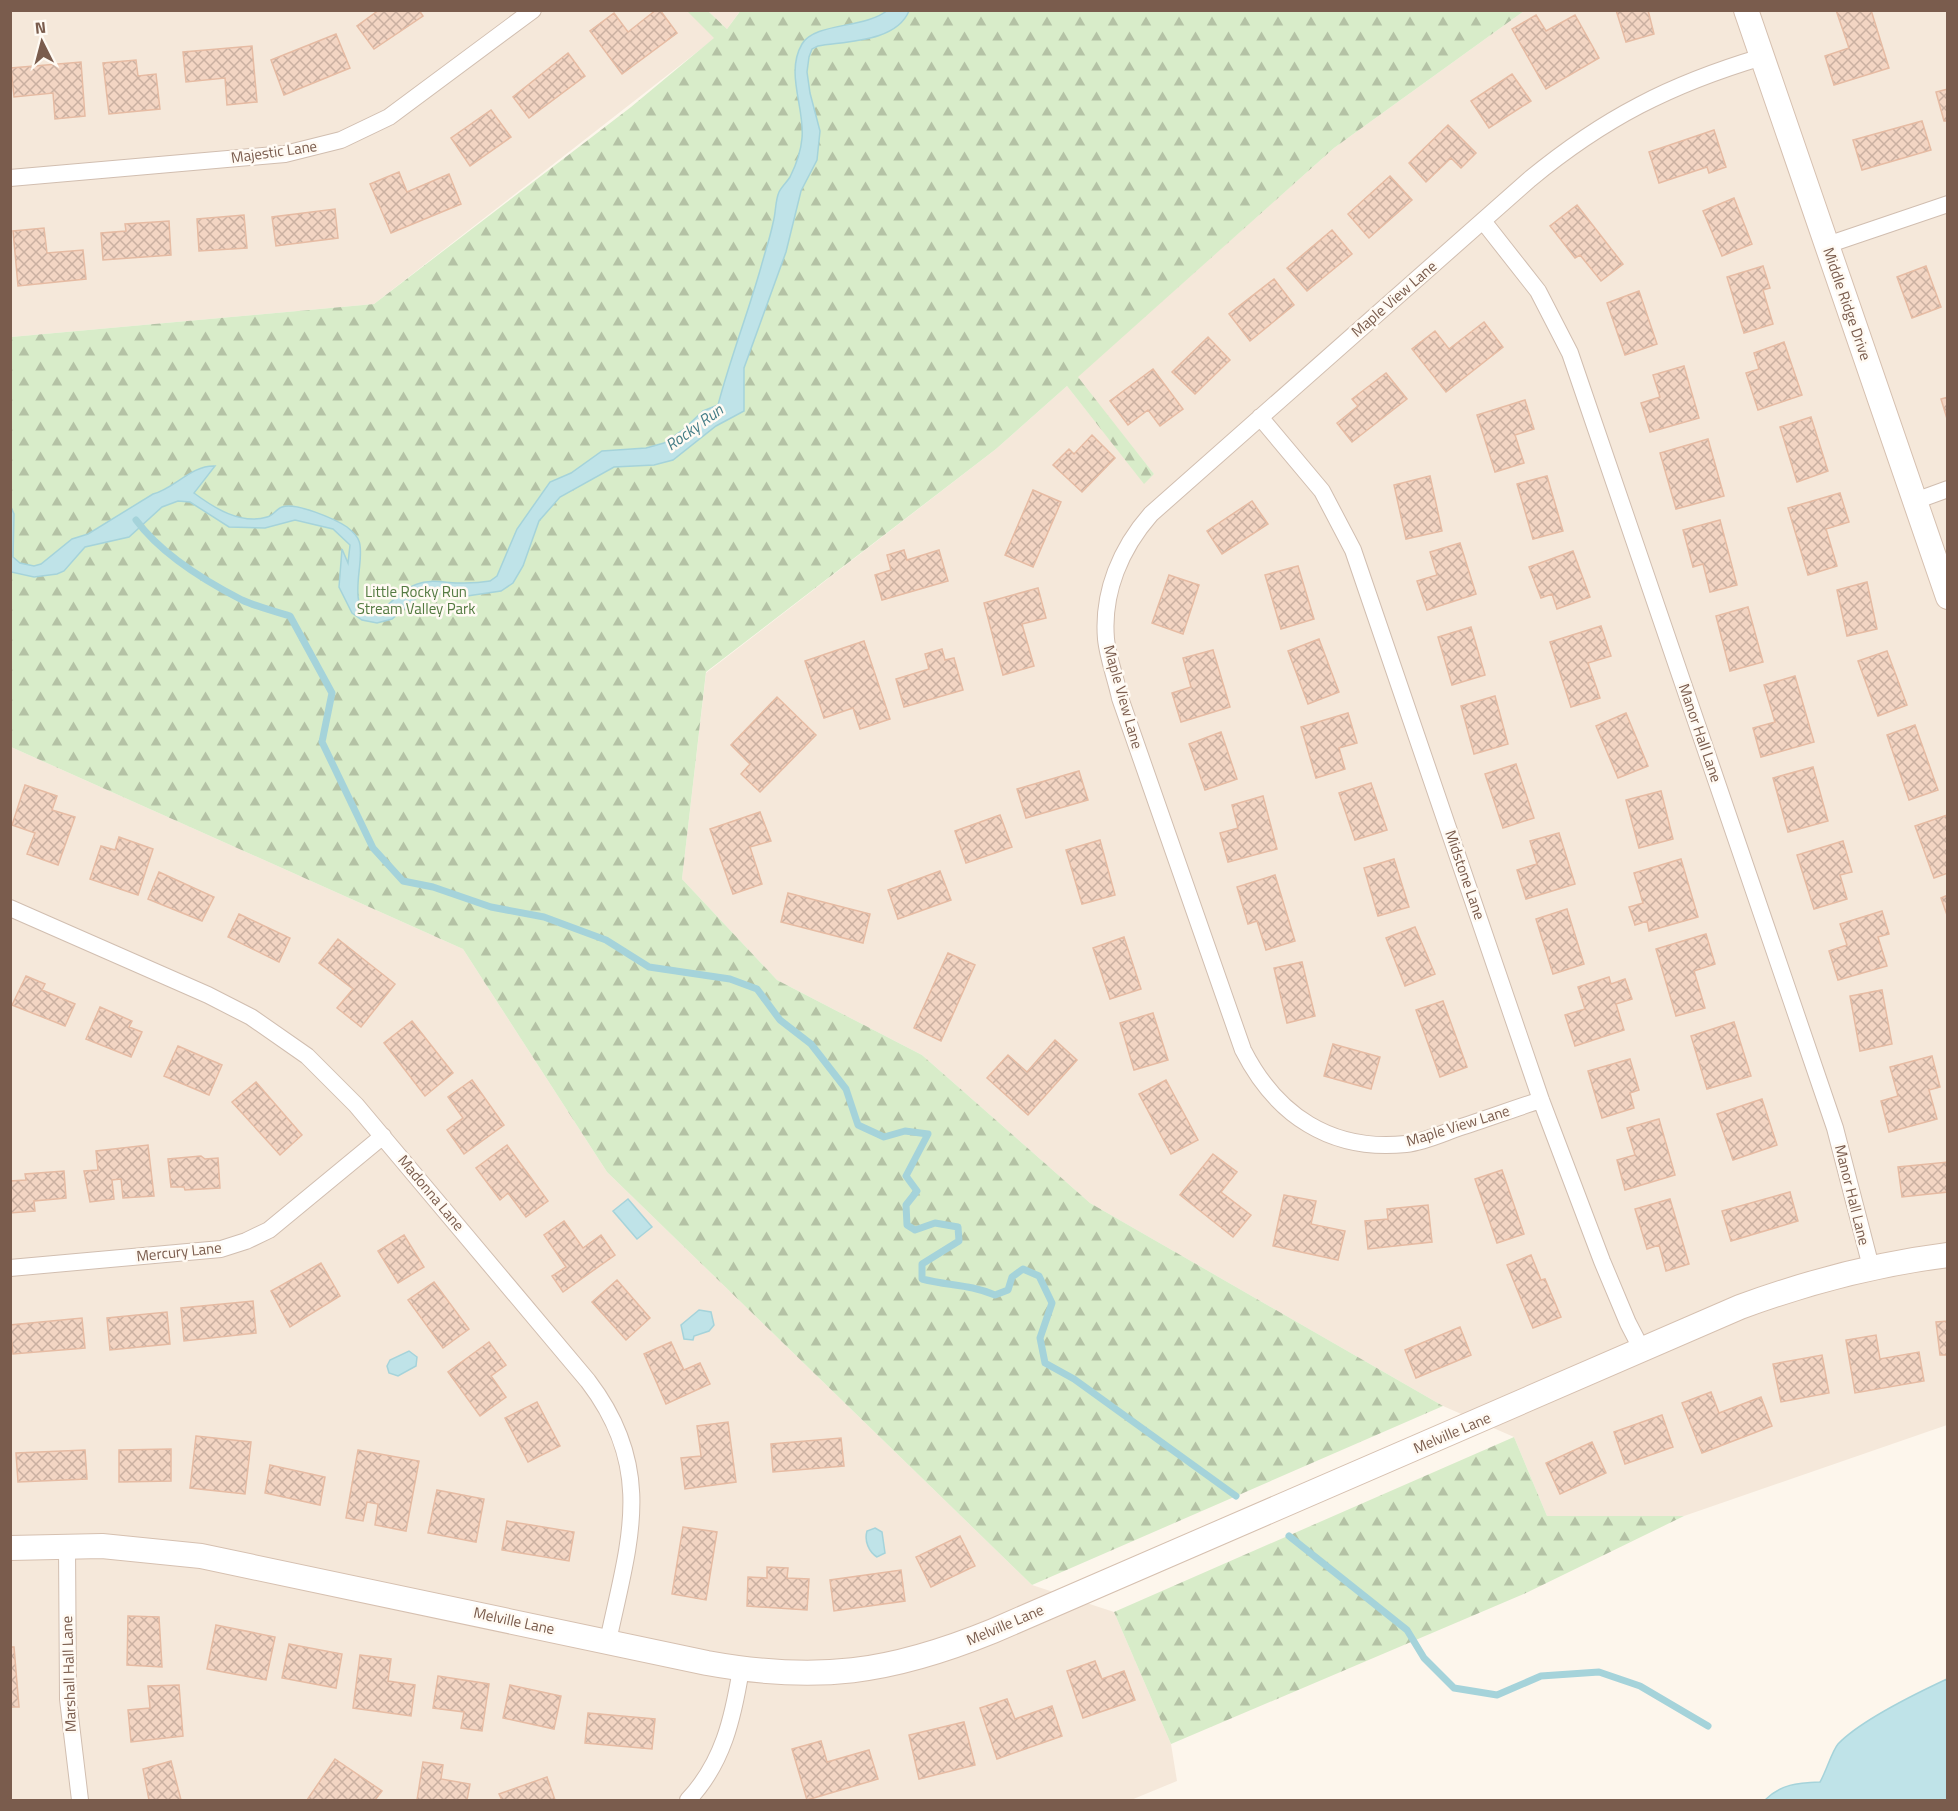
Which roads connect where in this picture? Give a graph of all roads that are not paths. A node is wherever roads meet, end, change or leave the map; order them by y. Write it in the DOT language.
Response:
graph roads {
  1 [pos="533,10"];
  2 [pos="1746,10"];
  3 [pos="1762,57"];
  4 [pos="10,178"];
  5 [pos="1947,204"];
  6 [pos="1483,221"];
  7 [pos="1827,245"];
  8 [pos="1260,417"];
  9 [pos="1947,489"];
  10 [pos="1915,501"];
  11 [pos="1947,597"];
  12 [pos="10,908"];
  13 [pos="1541,1100"];
  14 [pos="383,1136"];
  15 [pos="1947,1255"];
  16 [pos="1870,1267"];
  17 [pos="10,1268"];
  18 [pos="1642,1350"];
  19 [pos="67,1546"];
  20 [pos="10,1548"];
  21 [pos="609,1641"];
  22 [pos="741,1669"];
  23 [pos="80,1800"];
  24 [pos="688,1800"];
  1 -- 4 [label="street, Majestic Lane"];
  2 -- 3 [label="street, Middle Ridge Drive"];
  3 -- 6 [label="street, Maple View Lane"];
  3 -- 7 [label="street, Middle Ridge Drive"];
  5 -- 7 [label="street"];
  6 -- 8 [label="street, Maple View Lane"];
  6 -- 16 [label="street, Manor Hall Lane"];
  7 -- 10 [label="street, Middle Ridge Drive"];
  8 -- 13 [label="street, Midstone Lane"];
  8 -- 13 [label="street, Maple View Lane"];
  9 -- 10 [label="street"];
  10 -- 11 [label="street, Middle Ridge Drive"];
  12 -- 14 [label="street, Madonna Lane"];
  13 -- 18 [label="street, Midstone Lane"];
  14 -- 17 [label="street, Mercury Lane"];
  14 -- 21 [label="street, Madonna Lane"];
  15 -- 16 [label="street, Melville Lane"];
  16 -- 18 [label="street, Melville Lane"];
  18 -- 22 [label="street, Melville Lane"];
  19 -- 20 [label="street, Melville Lane"];
  19 -- 21 [label="street, Melville Lane"];
  19 -- 23 [label="street, Marshall Hall Lane"];
  21 -- 22 [label="street, Melville Lane"];
  22 -- 24 [label="street"];
}
